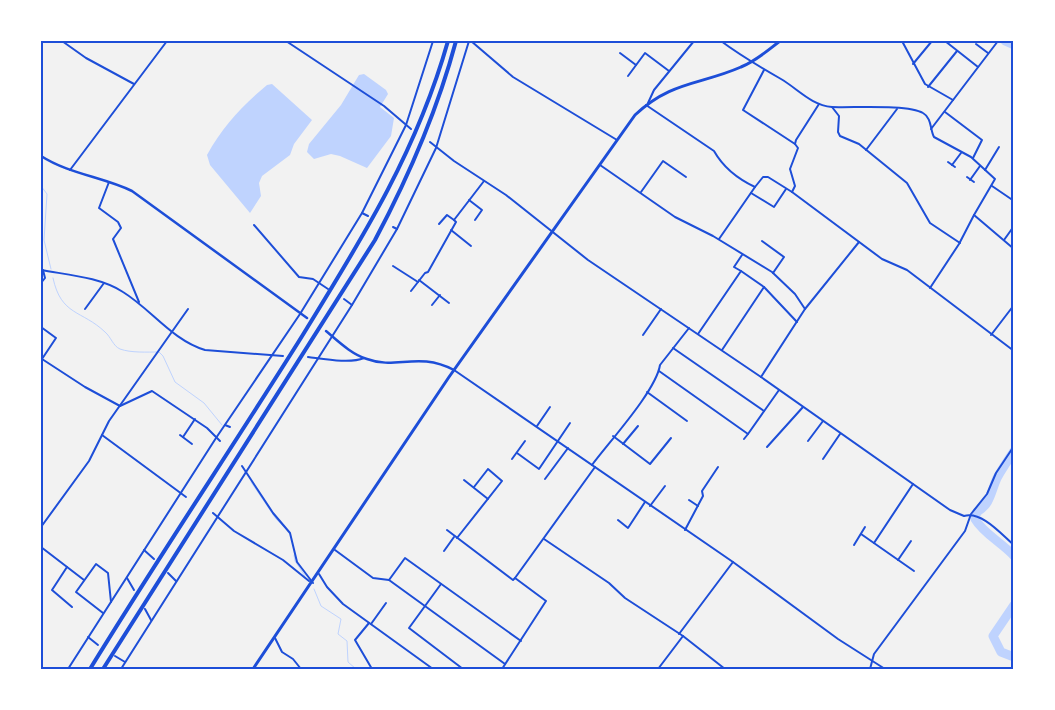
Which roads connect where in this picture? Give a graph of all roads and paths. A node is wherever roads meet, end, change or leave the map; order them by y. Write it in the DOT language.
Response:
graph roads {
  1 [pos="62,41"];
  2 [pos="167,41"];
  3 [pos="286,41"];
  4 [pos="433,41"];
  5 [pos="448,41"];
  6 [pos="456,41"];
  7 [pos="470,41"];
  8 [pos="480,41"];
  9 [pos="694,41"];
  10 [pos="722,41"];
  11 [pos="780,41"];
  12 [pos="902,41"];
  13 [pos="932,41"];
  14 [pos="945,41"];
  15 [pos="998,41"];
  16 [pos="976,44"];
  17 [pos="477,46"];
  18 [pos="957,51"];
  19 [pos="620,53"];
  20 [pos="989,54"];
  21 [pos="751,63"];
  22 [pos="913,64"];
  23 [pos="636,65"];
  24 [pos="978,67"];
  25 [pos="764,70"];
  26 [pos="669,71"];
  27 [pos="628,76"];
  28 [pos="134,84"];
  29 [pos="928,87"];
  30 [pos="953,100"];
  31 [pos="647,104"];
  32 [pos="819,104"];
  33 [pos="832,107"];
  34 [pos="897,109"];
  35 [pos="944,112"];
  36 [pos="406,125"];
  37 [pos="411,129"];
  38 [pos="931,129"];
  39 [pos="616,140"];
  40 [pos="430,142"];
  41 [pos="795,144"];
  42 [pos="999,147"];
  43 [pos="436,148"];
  44 [pos="866,150"];
  45 [pos="962,152"];
  46 [pos="41,156"];
  47 [pos="972,159"];
  48 [pos="948,162"];
  49 [pos="599,165"];
  50 [pos="952,165"];
  51 [pos="980,166"];
  52 [pos="955,167"];
  53 [pos="70,170"];
  54 [pos="985,170"];
  55 [pos="686,177"];
  56 [pos="967,177"];
  57 [pos="970,180"];
  58 [pos="484,181"];
  59 [pos="109,182"];
  60 [pos="974,182"];
  61 [pos="992,186"];
  62 [pos="754,187"];
  63 [pos="786,189"];
  64 [pos="641,192"];
  65 [pos="792,192"];
  66 [pos="751,193"];
  67 [pos="469,200"];
  68 [pos="1014,201"];
  69 [pos="362,213"];
  70 [pos="974,214"];
  71 [pos="368,216"];
  72 [pos="454,220"];
  73 [pos="475,220"];
  74 [pos="439,224"];
  75 [pos="254,226"];
  76 [pos="1014,226"];
  77 [pos="393,227"];
  78 [pos="397,229"];
  79 [pos="451,230"];
  80 [pos="552,231"];
  81 [pos="719,240"];
  82 [pos="1004,240"];
  83 [pos="762,241"];
  84 [pos="859,242"];
  85 [pos="960,243"];
  86 [pos="470,246"];
  87 [pos="1014,249"];
  88 [pos="742,255"];
  89 [pos="394,266"];
  90 [pos="42,270"];
  91 [pos="741,271"];
  92 [pos="773,273"];
  93 [pos="418,281"];
  94 [pos="41,283"];
  95 [pos="104,283"];
  96 [pos="319,283"];
  97 [pos="764,286"];
  98 [pos="930,288"];
  99 [pos="328,289"];
  100 [pos="411,290"];
  101 [pos="440,295"];
  102 [pos="344,299"];
  103 [pos="139,302"];
  104 [pos="449,302"];
  105 [pos="352,305"];
  106 [pos="432,305"];
  107 [pos="1014,305"];
  108 [pos="85,308"];
  109 [pos="660,308"];
  110 [pos="188,309"];
  111 [pos="805,309"];
  112 [pos="300,314"];
  113 [pos="307,318"];
  114 [pos="797,322"];
  115 [pos="41,327"];
  116 [pos="689,328"];
  117 [pos="326,331"];
  118 [pos="171,332"];
  119 [pos="698,334"];
  120 [pos="643,335"];
  121 [pos="991,335"];
  122 [pos="332,336"];
  123 [pos="673,348"];
  124 [pos="722,350"];
  125 [pos="1014,351"];
  126 [pos="273,354"];
  127 [pos="283,356"];
  128 [pos="308,358"];
  129 [pos="318,358"];
  130 [pos="364,358"];
  131 [pos="454,370"];
  132 [pos="659,371"];
  133 [pos="761,377"];
  134 [pos="779,390"];
  135 [pos="647,392"];
  136 [pos="120,406"];
  137 [pos="550,407"];
  138 [pos="804,407"];
  139 [pos="764,411"];
  140 [pos="195,419"];
  141 [pos="687,421"];
  142 [pos="823,421"];
  143 [pos="570,422"];
  144 [pos="225,425"];
  145 [pos="536,426"];
  146 [pos="638,426"];
  147 [pos="230,428"];
  148 [pos="748,434"];
  149 [pos="840,434"];
  150 [pos="102,435"];
  151 [pos="180,435"];
  152 [pos="613,436"];
  153 [pos="183,437"];
  154 [pos="216,438"];
  155 [pos="671,438"];
  156 [pos="744,439"];
  157 [pos="526,440"];
  158 [pos="220,441"];
  159 [pos="557,441"];
  160 [pos="808,441"];
  161 [pos="192,444"];
  162 [pos="258,444"];
  163 [pos="623,444"];
  164 [pos="261,446"];
  165 [pos="767,447"];
  166 [pos="568,448"];
  167 [pos="1013,448"];
  168 [pos="517,452"];
  169 [pos="512,459"];
  170 [pos="823,459"];
  171 [pos="592,465"];
  172 [pos="242,466"];
  173 [pos="595,467"];
  174 [pos="718,467"];
  175 [pos="245,470"];
  176 [pos="545,479"];
  177 [pos="464,480"];
  178 [pos="913,484"];
  179 [pos="665,486"];
  180 [pos="474,487"];
  181 [pos="181,494"];
  182 [pos="186,497"];
  183 [pos="488,499"];
  184 [pos="689,500"];
  185 [pos="645,502"];
  186 [pos="650,506"];
  187 [pos="698,506"];
  188 [pos="213,513"];
  189 [pos="972,514"];
  190 [pos="217,516"];
  191 [pos="41,520"];
  192 [pos="618,520"];
  193 [pos="45,522"];
  194 [pos="41,527"];
  195 [pos="865,527"];
  196 [pos="447,530"];
  197 [pos="685,530"];
  198 [pos="860,534"];
  199 [pos="456,537"];
  200 [pos="544,538"];
  201 [pos="911,541"];
  202 [pos="874,543"];
  203 [pos="854,545"];
  204 [pos="1014,545"];
  205 [pos="41,547"];
  206 [pos="144,550"];
  207 [pos="335,550"];
  208 [pos="444,551"];
  209 [pos="154,559"];
  210 [pos="898,560"];
  211 [pos="733,562"];
  212 [pos="67,567"];
  213 [pos="914,571"];
  214 [pos="168,573"];
  215 [pos="319,574"];
  216 [pos="126,578"];
  217 [pos="515,578"];
  218 [pos="84,580"];
  219 [pos="389,580"];
  220 [pos="176,581"];
  221 [pos="313,583"];
  222 [pos="441,584"];
  223 [pos="134,590"];
  224 [pos="111,602"];
  225 [pos="386,603"];
  226 [pos="425,606"];
  227 [pos="72,607"];
  228 [pos="145,609"];
  229 [pos="104,613"];
  230 [pos="151,621"];
  231 [pos="370,623"];
  232 [pos="680,634"];
  233 [pos="683,636"];
  234 [pos="88,637"];
  235 [pos="275,638"];
  236 [pos="521,641"];
  237 [pos="98,645"];
  238 [pos="115,656"];
  239 [pos="872,660"];
  240 [pos="125,662"];
  241 [pos="505,664"];
  242 [pos="68,669"];
  243 [pos="90,669"];
  244 [pos="103,669"];
  245 [pos="120,669"];
  246 [pos="253,669"];
  247 [pos="301,669"];
  248 [pos="372,669"];
  249 [pos="433,669"];
  250 [pos="463,669"];
  251 [pos="502,669"];
  252 [pos="658,669"];
  253 [pos="725,669"];
  254 [pos="870,669"];
  255 [pos="885,669"];
  1 -- 28 [label="street"];
  2 -- 28 [label="street"];
  3 -- 36 [label="street"];
  4 -- 36 [label="street"];
  5 -- 243 [label="highway"];
  6 -- 244 [label="highway"];
  7 -- 17 [label="street"];
  7 -- 43 [label="street"];
  8 -- 17 [label="street"];
  9 -- 26 [label="street"];
  10 -- 21 [label="street"];
  11 -- 21 [label="main road"];
  12 -- 22 [label="street"];
  13 -- 22 [label="street"];
  14 -- 18 [label="street"];
  15 -- 20 [label="street"];
  16 -- 20 [label="street"];
  17 -- 39 [label="street"];
  18 -- 24 [label="street"];
  18 -- 29 [label="street"];
  19 -- 23 [label="street"];
  20 -- 24 [label="street"];
  21 -- 25 [label="street"];
  21 -- 31 [label="main road"];
  22 -- 29 [label="street"];
  23 -- 26 [label="street"];
  23 -- 27 [label="street"];
  24 -- 30 [label="street"];
  25 -- 32 [label="street"];
  25 -- 41 [label="street"];
  26 -- 31 [label="street"];
  28 -- 53 [label="street"];
  29 -- 30 [label="street"];
  30 -- 35 [label="street"];
  31 -- 39 [label="main road"];
  31 -- 62 [label="street"];
  32 -- 33 [label="street"];
  32 -- 41 [label="street"];
  33 -- 34 [label="street"];
  33 -- 44 [label="street"];
  34 -- 38 [label="street"];
  34 -- 44 [label="street"];
  35 -- 38 [label="street"];
  35 -- 47 [label="street"];
  36 -- 37 [label="street"];
  36 -- 69 [label="street"];
  38 -- 45 [label="street"];
  39 -- 49 [label="main road"];
  40 -- 43 [label="street"];
  41 -- 65 [label="street"];
  42 -- 54 [label="street"];
  43 -- 58 [label="street"];
  43 -- 78 [label="street"];
  44 -- 85 [label="street"];
  45 -- 47 [label="street"];
  45 -- 50 [label="street"];
  46 -- 53 [label="street"];
  47 -- 51 [label="street"];
  48 -- 50 [label="street"];
  49 -- 64 [label="street"];
  49 -- 80 [label="main road"];
  50 -- 52 [label="street"];
  51 -- 54 [label="street"];
  51 -- 57 [label="street"];
  53 -- 59 [label="street"];
  54 -- 61 [label="street"];
  55 -- 64 [label="street"];
  56 -- 57 [label="street"];
  57 -- 60 [label="street"];
  58 -- 67 [label="street"];
  58 -- 80 [label="street"];
  59 -- 103 [label="street"];
  59 -- 112 [label="street"];
  61 -- 68 [label="street"];
  61 -- 70 [label="street"];
  62 -- 63 [label="street"];
  62 -- 66 [label="street"];
  63 -- 65 [label="street"];
  63 -- 66 [label="street"];
  64 -- 81 [label="street"];
  65 -- 84 [label="street"];
  66 -- 81 [label="street"];
  67 -- 72 [label="street"];
  67 -- 73 [label="street"];
  69 -- 71 [label="street"];
  69 -- 96 [label="street"];
  70 -- 82 [label="street"];
  70 -- 85 [label="street"];
  72 -- 74 [label="street"];
  72 -- 79 [label="street"];
  75 -- 96 [label="street"];
  76 -- 82 [label="street"];
  77 -- 78 [label="street"];
  78 -- 105 [label="street"];
  79 -- 86 [label="street"];
  79 -- 93 [label="street"];
  80 -- 109 [label="street"];
  80 -- 131 [label="main road"];
  81 -- 88 [label="street"];
  82 -- 87 [label="street"];
  83 -- 92 [label="street"];
  84 -- 98 [label="street"];
  84 -- 111 [label="street"];
  85 -- 98 [label="street"];
  88 -- 91 [label="street"];
  88 -- 92 [label="street"];
  89 -- 93 [label="street"];
  90 -- 94 [label="street"];
  90 -- 95 [label="street"];
  91 -- 97 [label="street"];
  91 -- 119 [label="street"];
  92 -- 111 [label="street"];
  93 -- 100 [label="street"];
  93 -- 101 [label="street"];
  95 -- 103 [label="street"];
  95 -- 108 [label="street"];
  96 -- 99 [label="street"];
  96 -- 112 [label="street"];
  97 -- 114 [label="street"];
  97 -- 124 [label="street"];
  98 -- 121 [label="street"];
  101 -- 104 [label="street"];
  101 -- 106 [label="street"];
  102 -- 105 [label="street"];
  103 -- 118 [label="street"];
  105 -- 122 [label="street"];
  107 -- 121 [label="street"];
  109 -- 116 [label="street"];
  109 -- 120 [label="street"];
  110 -- 118 [label="street"];
  111 -- 114 [label="street"];
  112 -- 113 [label="street"];
  112 -- 126 [label="street"];
  114 -- 133 [label="street"];
  115 -- 136 [label="street"];
  116 -- 119 [label="street"];
  116 -- 123 [label="street"];
  117 -- 122 [label="street"];
  118 -- 126 [label="street"];
  118 -- 136 [label="street"];
  119 -- 124 [label="street"];
  121 -- 125 [label="street"];
  122 -- 129 [label="street"];
  122 -- 130 [label="street"];
  123 -- 132 [label="street"];
  123 -- 139 [label="street"];
  124 -- 133 [label="street"];
  126 -- 127 [label="street"];
  126 -- 144 [label="street"];
  128 -- 129 [label="street"];
  129 -- 130 [label="street"];
  129 -- 164 [label="street"];
  130 -- 131 [label="street"];
  131 -- 145 [label="street"];
  131 -- 207 [label="main road"];
  132 -- 135 [label="street"];
  132 -- 148 [label="street"];
  133 -- 134 [label="street"];
  134 -- 138 [label="street"];
  134 -- 139 [label="street"];
  135 -- 141 [label="street"];
  135 -- 152 [label="street"];
  136 -- 140 [label="street"];
  136 -- 150 [label="street"];
  137 -- 145 [label="street"];
  138 -- 142 [label="street"];
  138 -- 165 [label="street"];
  139 -- 148 [label="street"];
  140 -- 153 [label="street"];
  140 -- 154 [label="street"];
  142 -- 149 [label="street"];
  142 -- 160 [label="street"];
  143 -- 159 [label="street"];
  144 -- 147 [label="street"];
  144 -- 154 [label="street"];
  145 -- 159 [label="street"];
  146 -- 163 [label="street"];
  148 -- 156 [label="street"];
  149 -- 170 [label="street"];
  149 -- 178 [label="street"];
  150 -- 181 [label="street"];
  150 -- 193 [label="street"];
  151 -- 153 [label="street"];
  152 -- 163 [label="street"];
  152 -- 171 [label="street"];
  153 -- 161 [label="street"];
  154 -- 158 [label="street"];
  154 -- 181 [label="street"];
  155 -- 163 [label="street"];
  157 -- 168 [label="street"];
  159 -- 166 [label="street"];
  159 -- 168 [label="street"];
  162 -- 164 [label="street"];
  164 -- 175 [label="street"];
  166 -- 171 [label="street"];
  166 -- 176 [label="street"];
  167 -- 189 [label="street"];
  168 -- 169 [label="street"];
  171 -- 173 [label="street"];
  172 -- 175 [label="street"];
  173 -- 185 [label="street"];
  173 -- 200 [label="street"];
  174 -- 187 [label="street"];
  175 -- 190 [label="street"];
  175 -- 221 [label="street"];
  177 -- 180 [label="street"];
  178 -- 189 [label="street"];
  178 -- 202 [label="street"];
  179 -- 186 [label="street"];
  180 -- 183 [label="street"];
  180 -- 183 [label="street"];
  181 -- 182 [label="street"];
  181 -- 206 [label="street"];
  183 -- 199 [label="street"];
  184 -- 187 [label="street"];
  185 -- 186 [label="street"];
  185 -- 192 [label="street"];
  186 -- 197 [label="street"];
  187 -- 197 [label="street"];
  188 -- 190 [label="street"];
  189 -- 204 [label="street"];
  189 -- 239 [label="street"];
  190 -- 220 [label="street"];
  190 -- 221 [label="street"];
  191 -- 193 [label="street"];
  193 -- 194 [label="street"];
  195 -- 198 [label="street"];
  196 -- 199 [label="street"];
  197 -- 211 [label="street"];
  198 -- 202 [label="street"];
  198 -- 203 [label="street"];
  199 -- 208 [label="street"];
  199 -- 217 [label="street"];
  200 -- 217 [label="street"];
  200 -- 232 [label="street"];
  201 -- 210 [label="street"];
  202 -- 210 [label="street"];
  205 -- 212 [label="street"];
  206 -- 209 [label="street"];
  206 -- 216 [label="street"];
  207 -- 215 [label="main road"];
  207 -- 219 [label="street"];
  210 -- 213 [label="street"];
  211 -- 232 [label="street"];
  211 -- 239 [label="street"];
  212 -- 218 [label="street"];
  212 -- 227 [label="street"];
  214 -- 220 [label="street"];
  215 -- 221 [label="main road"];
  215 -- 231 [label="street"];
  216 -- 223 [label="street"];
  216 -- 224 [label="street"];
  217 -- 236 [label="street"];
  218 -- 224 [label="street"];
  218 -- 229 [label="street"];
  219 -- 222 [label="street"];
  219 -- 226 [label="street"];
  220 -- 230 [label="street"];
  221 -- 235 [label="main road"];
  222 -- 226 [label="street"];
  222 -- 236 [label="street"];
  224 -- 229 [label="street"];
  225 -- 231 [label="street"];
  226 -- 241 [label="street"];
  226 -- 250 [label="street"];
  228 -- 230 [label="street"];
  229 -- 234 [label="street"];
  230 -- 240 [label="street"];
  231 -- 248 [label="street"];
  231 -- 249 [label="street"];
  232 -- 233 [label="street"];
  233 -- 252 [label="street"];
  233 -- 253 [label="street"];
  234 -- 237 [label="street"];
  234 -- 242 [label="street"];
  235 -- 246 [label="main road"];
  235 -- 247 [label="street"];
  236 -- 241 [label="street"];
  238 -- 240 [label="street"];
  239 -- 254 [label="street"];
  239 -- 255 [label="street"];
  240 -- 245 [label="street"];
  241 -- 251 [label="street"];
}
